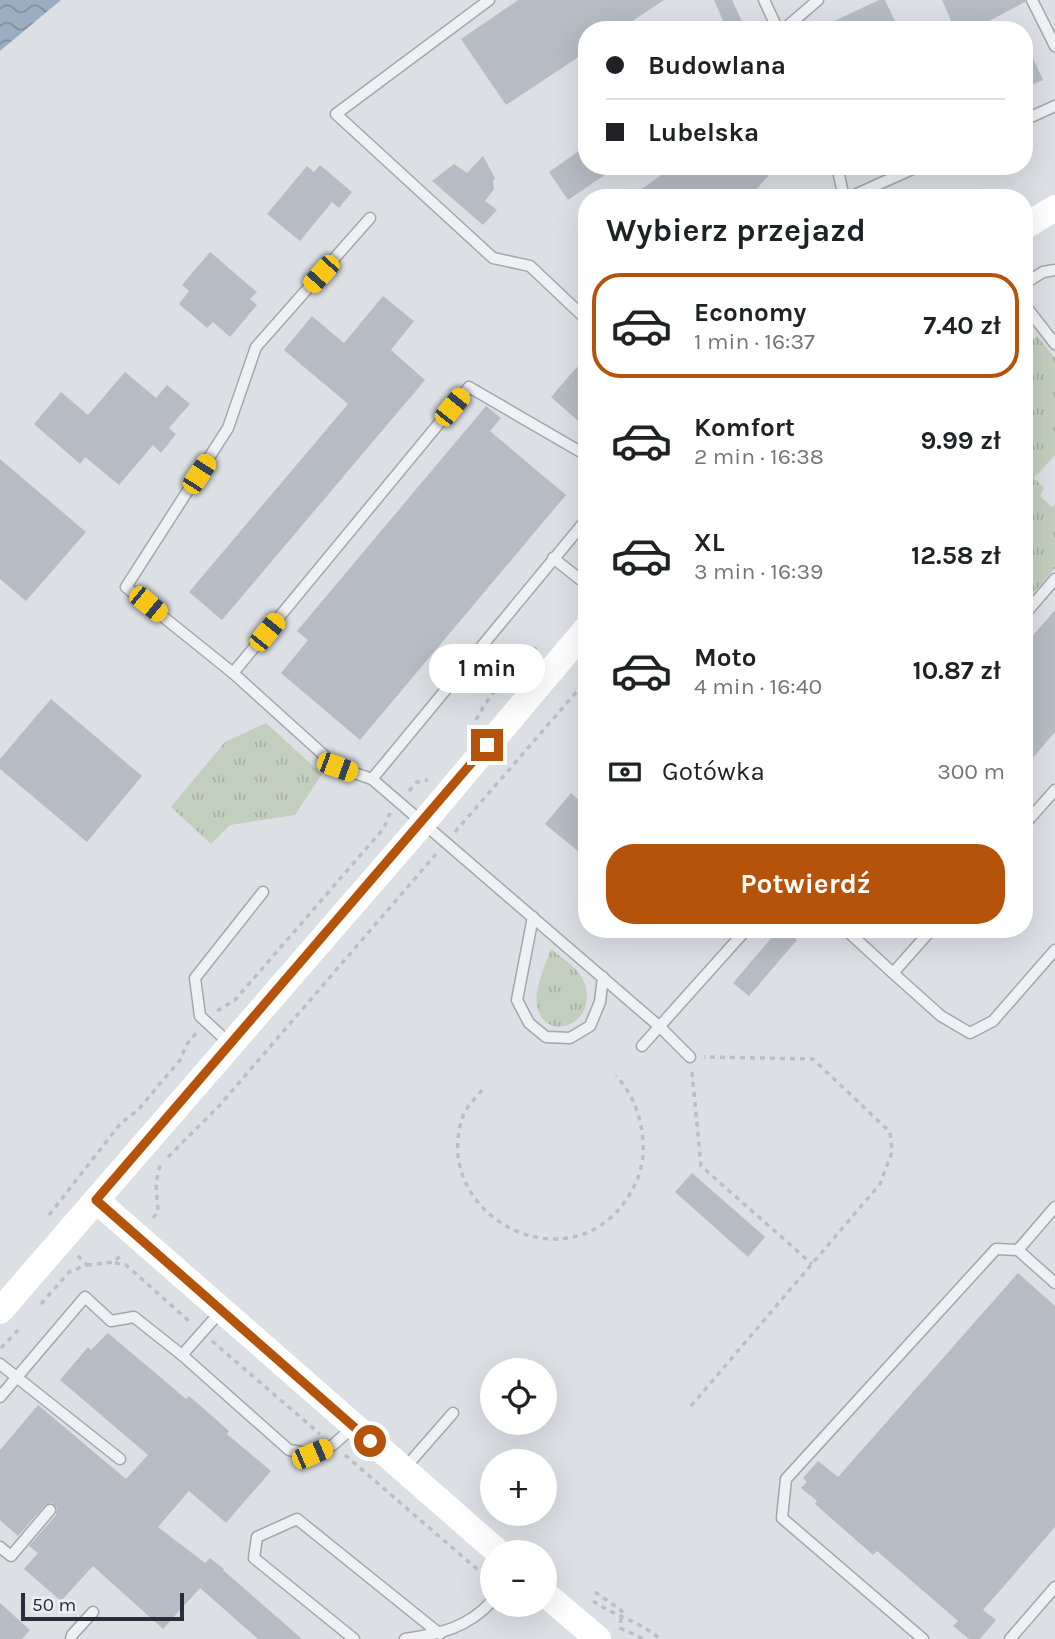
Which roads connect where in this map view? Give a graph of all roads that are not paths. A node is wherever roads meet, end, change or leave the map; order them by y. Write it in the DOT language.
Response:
graph roads {
  1 [pos="488,0"];
  2 [pos="764,0"];
  3 [pos="818,0"];
  4 [pos="1032,0"];
  5 [pos="775,21"];
  6 [pos="791,21"];
  7 [pos="1055,46"];
  8 [pos="1055,106"];
  9 [pos="1033,116"];
  10 [pos="898,175"];
  11 [pos="867,189"];
  12 [pos="1055,208"];
  13 [pos="370,218"];
  14 [pos="1033,221"];
  15 [pos="1055,270"];
  16 [pos="1033,279"];
  17 [pos="578,311"];
  18 [pos="1033,316"];
  19 [pos="1055,344"];
  20 [pos="578,450"];
  21 [pos="578,529"];
  22 [pos="553,558"];
  23 [pos="578,578"];
  24 [pos="1055,579"];
  25 [pos="1033,605"];
  26 [pos="578,638"];
  27 [pos="233,673"];
  28 [pos="372,779"];
  29 [pos="1055,790"];
  30 [pos="1033,815"];
  31 [pos="423,822"];
  32 [pos="263,892"];
  33 [pos="533,917"];
  34 [pos="739,938"];
  35 [pos="855,938"];
  36 [pos="924,938"];
  37 [pos="1055,950"];
  38 [pos="893,973"];
  39 [pos="603,977"];
  40 [pos="660,1027"];
  41 [pos="230,1044"];
  42 [pos="642,1046"];
  43 [pos="690,1057"];
  44 [pos="96,1200"];
  45 [pos="1055,1208"];
  46 [pos="1018,1250"];
  47 [pos="1055,1283"];
  48 [pos="0,1311"];
  49 [pos="221,1311"];
  50 [pos="182,1354"];
  51 [pos="0,1364"];
  52 [pos="16,1377"];
  53 [pos="0,1396"];
  54 [pos="453,1413"];
  55 [pos="353,1427"];
  56 [pos="120,1459"];
  57 [pos="404,1470"];
  58 [pos="50,1510"];
  59 [pos="484,1540"];
  60 [pos="0,1547"];
  61 [pos="1055,1587"];
  62 [pos="557,1605"];
  63 [pos="93,1612"];
  64 [pos="480,1614"];
  65 [pos="440,1634"];
  66 [pos="587,1635"];
  67 [pos="71,1639"];
  68 [pos="354,1639"];
  69 [pos="405,1639"];
  70 [pos="923,1639"];
  71 [pos="1010,1639"];
  1 -- 17 [label="lane"];
  2 -- 5 [label="lane"];
  3 -- 6 [label="lane"];
  4 -- 7 [label="lane"];
  8 -- 9 [label="lane"];
  10 -- 11 [label="lane"];
  12 -- 14 [label="street"];
  13 -- 27 [label="lane"];
  15 -- 16 [label="lane"];
  18 -- 19 [label="lane"];
  20 -- 27 [label="lane"];
  21 -- 22 [label="lane"];
  22 -- 23 [label="lane"];
  22 -- 28 [label="lane"];
  24 -- 25 [label="lane"];
  26 -- 31 [label="street"];
  27 -- 28 [label="lane"];
  28 -- 31 [label="lane"];
  29 -- 30 [label="lane"];
  31 -- 33 [label="lane"];
  31 -- 41 [label="street"];
  32 -- 41 [label="lane"];
  33 -- 39 [label="lane"];
  33 -- 39 [label="lane"];
  34 -- 40 [label="lane"];
  35 -- 38 [label="lane"];
  36 -- 38 [label="lane"];
  37 -- 38 [label="lane"];
  39 -- 40 [label="lane"];
  40 -- 42 [label="lane"];
  40 -- 43 [label="lane"];
  41 -- 44 [label="street"];
  44 -- 48 [label="street"];
  44 -- 49 [label="street"];
  45 -- 46 [label="lane"];
  46 -- 47 [label="lane"];
  46 -- 70 [label="lane"];
  49 -- 50 [label="lane"];
  49 -- 55 [label="street"];
  50 -- 52 [label="lane"];
  50 -- 55 [label="lane"];
  51 -- 52 [label="lane"];
  52 -- 53 [label="lane"];
  52 -- 56 [label="lane"];
  54 -- 57 [label="lane"];
  55 -- 57 [label="street"];
  57 -- 59 [label="street"];
  58 -- 60 [label="lane"];
  61 -- 71 [label="lane"];
  62 -- 66 [label="street"];
  63 -- 67 [label="lane"];
  64 -- 65 [label="lane"];
  65 -- 68 [label="lane"];
  65 -- 69 [label="lane"];
}
